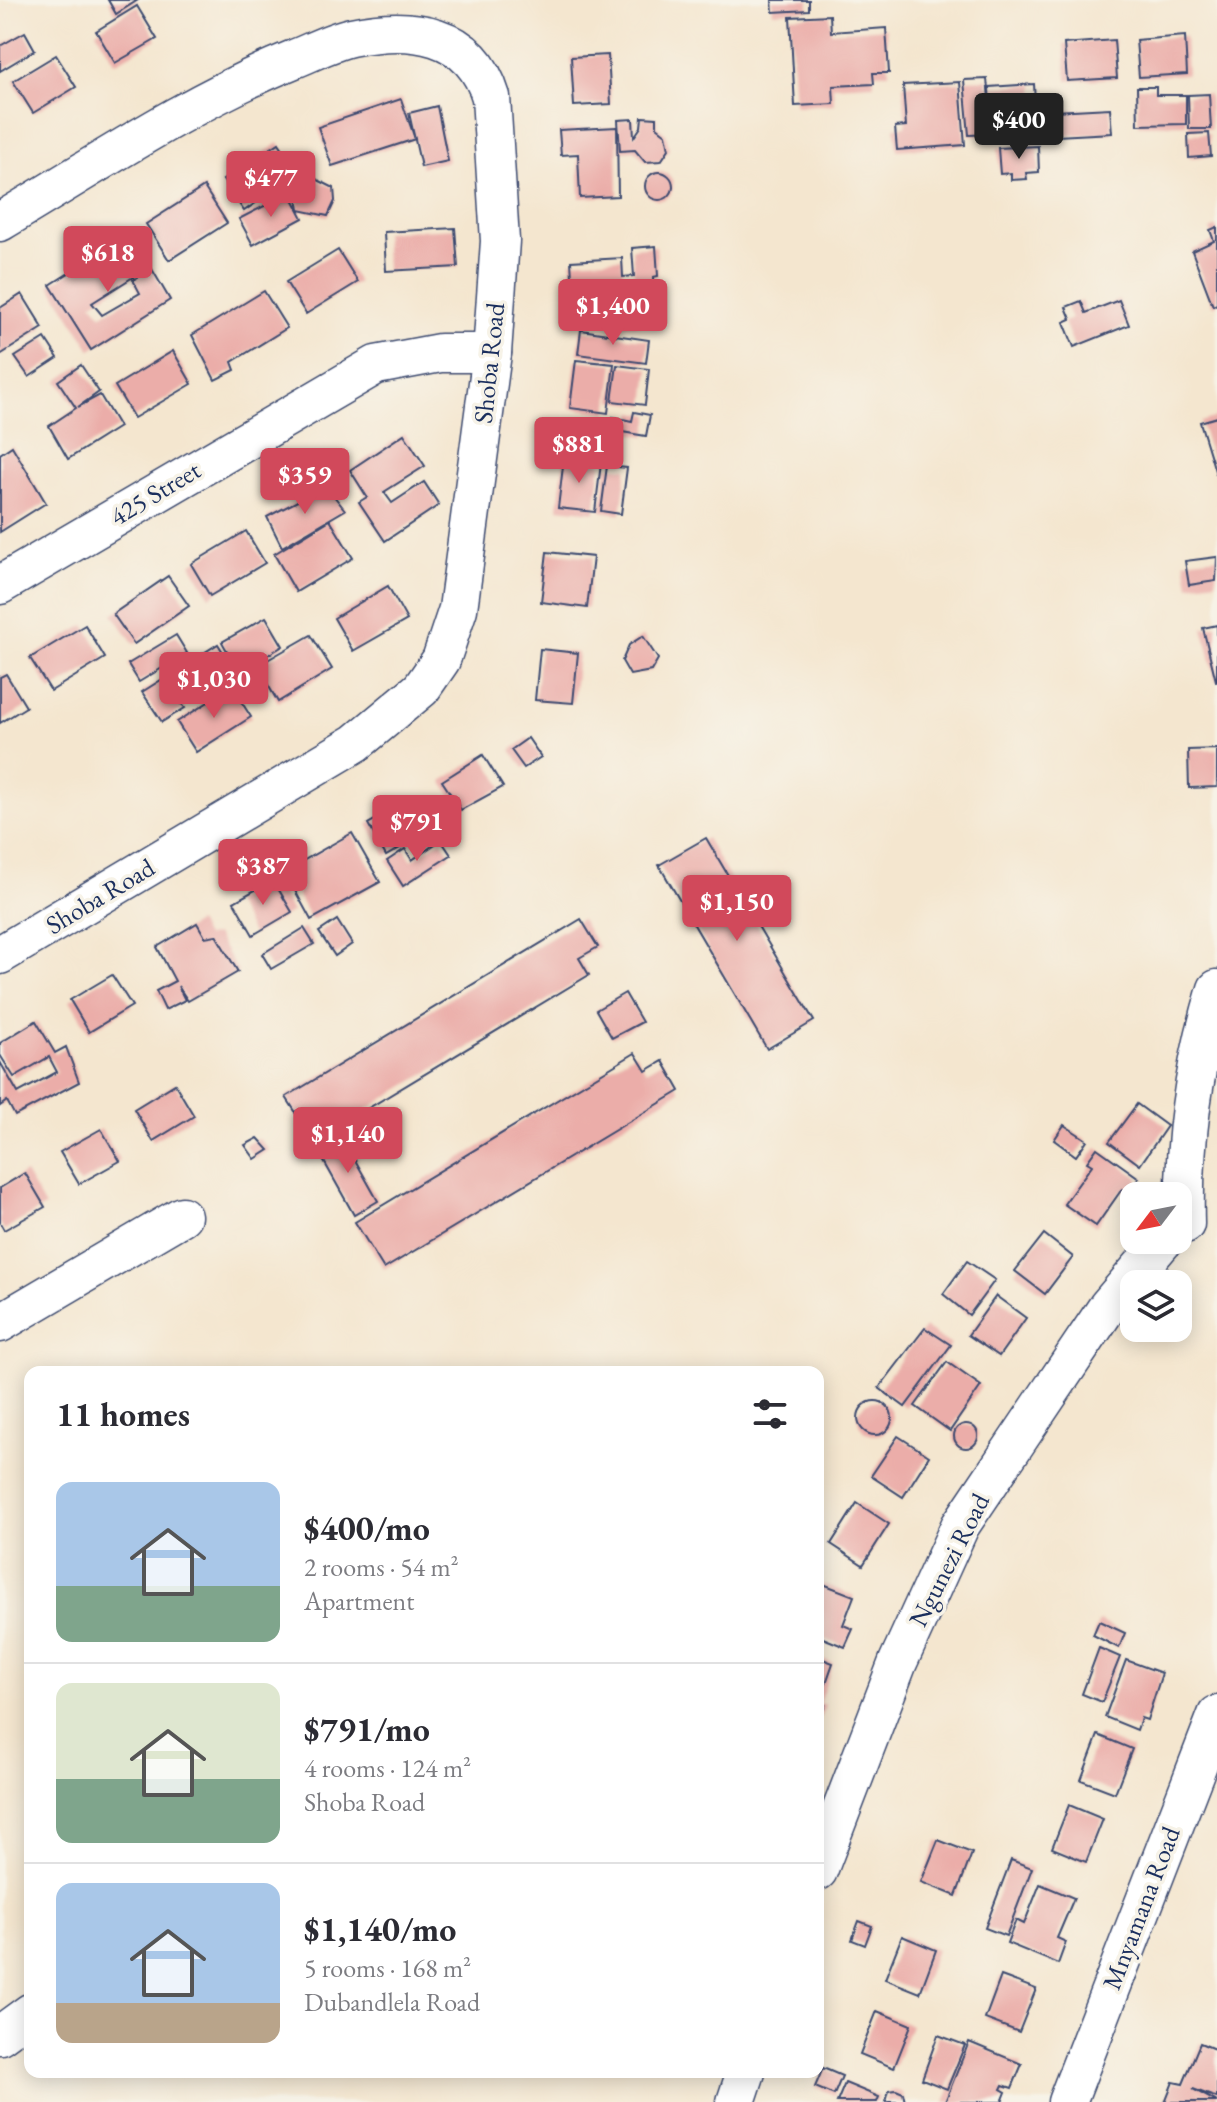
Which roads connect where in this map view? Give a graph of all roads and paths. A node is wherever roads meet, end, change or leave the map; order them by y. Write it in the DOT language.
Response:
graph roads {
  1 [pos="0,222"];
  2 [pos="492,353"];
  3 [pos="0,585"];
  4 [pos="0,955"];
  5 [pos="1217,989"];
  6 [pos="1187,1182"];
  7 [pos="182,1216"];
  8 [pos="1160,1254"];
  9 [pos="0,1323"];
  10 [pos="1217,1715"];
  11 [pos="824,1855"];
  12 [pos="24,2017"];
  13 [pos="0,2035"];
  14 [pos="744,2078"];
  15 [pos="736,2102"];
  16 [pos="1067,2102"];
  1 -- 2 [label="street, Shoba Road"];
  2 -- 3 [label="street, 425 Street"];
  2 -- 4 [label="street, Shoba Road"];
  5 -- 6 [label="street"];
  7 -- 9 [label="street"];
  8 -- 11 [label="street, Ngunezi Road"];
  10 -- 16 [label="street, Mnyamana Road"];
  12 -- 13 [label="street"];
  14 -- 15 [label="street"];
}
